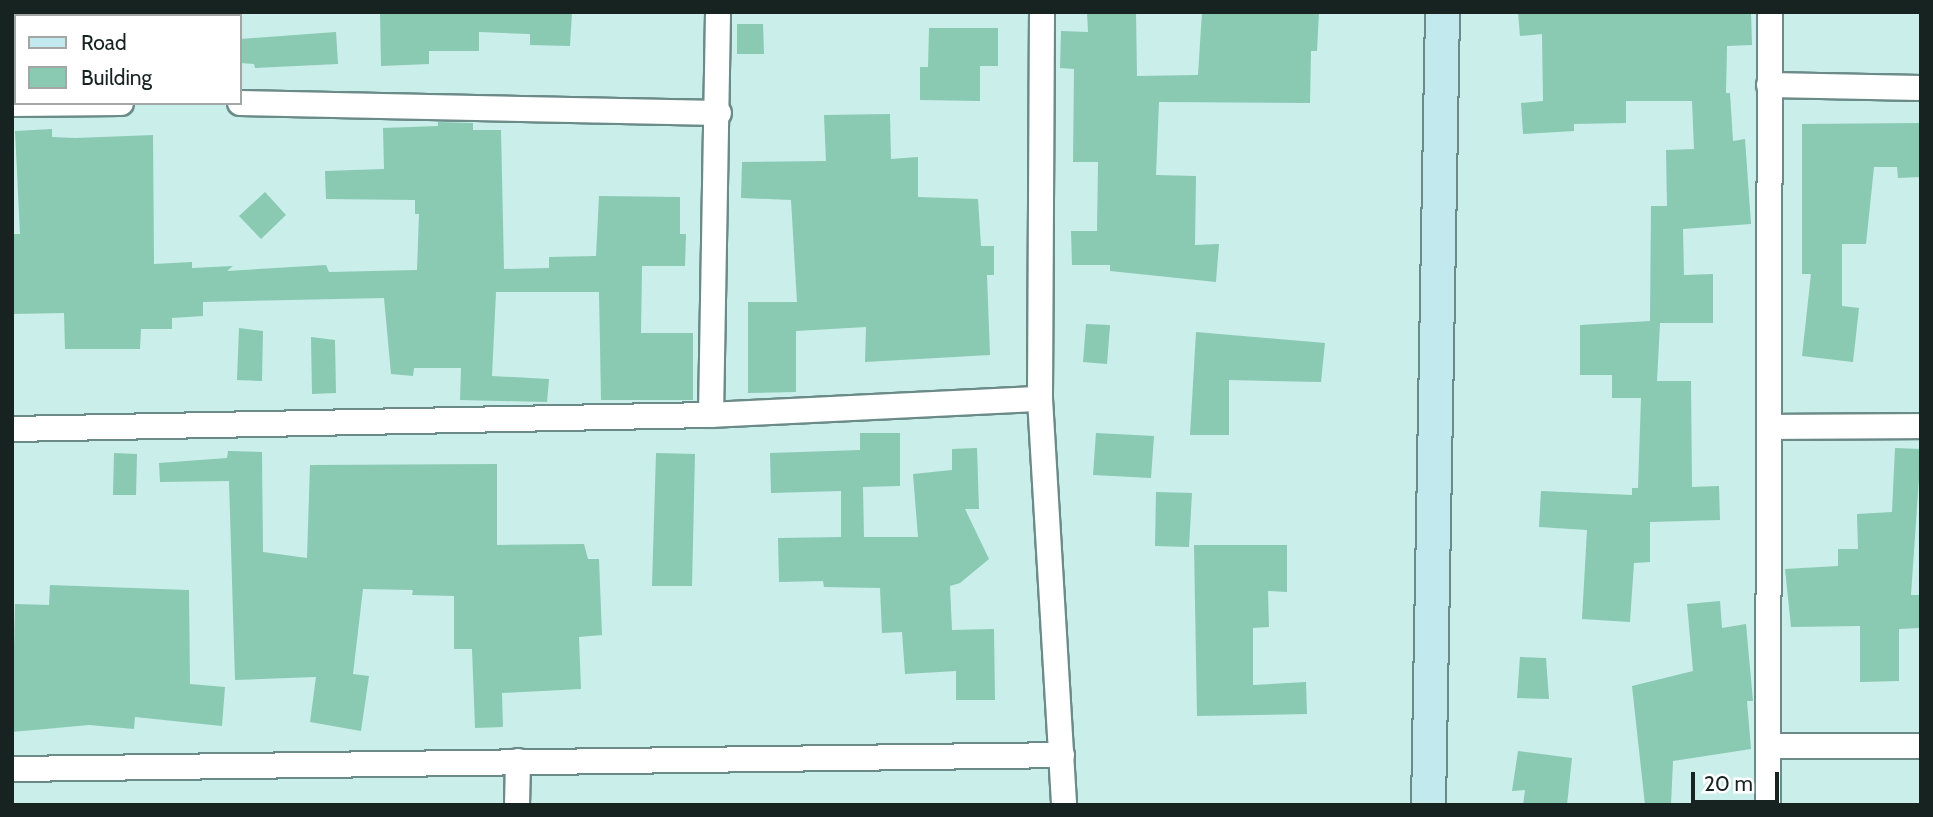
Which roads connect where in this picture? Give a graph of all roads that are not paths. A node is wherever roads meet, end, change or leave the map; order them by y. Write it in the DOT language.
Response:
graph roads {
  1 [pos="718,12"];
  2 [pos="1042,12"];
  3 [pos="1442,12"];
  4 [pos="1770,12"];
  5 [pos="1769,85"];
  6 [pos="1921,88"];
  7 [pos="242,103"];
  8 [pos="719,113"];
  9 [pos="1040,399"];
  10 [pos="711,415"];
  11 [pos="1921,426"];
  12 [pos="1772,427"];
  13 [pos="12,429"];
  14 [pos="1769,746"];
  15 [pos="1921,746"];
  16 [pos="1062,754"];
  17 [pos="518,761"];
  18 [pos="12,769"];
  19 [pos="517,805"];
  20 [pos="1064,805"];
  21 [pos="1428,805"];
  22 [pos="1768,805"];
  1 -- 8 [label="street"];
  2 -- 9 [label="street"];
  3 -- 21 [label="street"];
  4 -- 5 [label="street"];
  5 -- 6 [label="street"];
  5 -- 12 [label="street"];
  7 -- 8 [label="street"];
  8 -- 10 [label="street"];
  9 -- 10 [label="street"];
  9 -- 16 [label="street"];
  10 -- 13 [label="street"];
  11 -- 12 [label="street"];
  12 -- 14 [label="street"];
  14 -- 15 [label="street"];
  14 -- 22 [label="street"];
  16 -- 17 [label="street"];
  16 -- 20 [label="street"];
  17 -- 18 [label="street"];
  17 -- 19 [label="street"];
}
